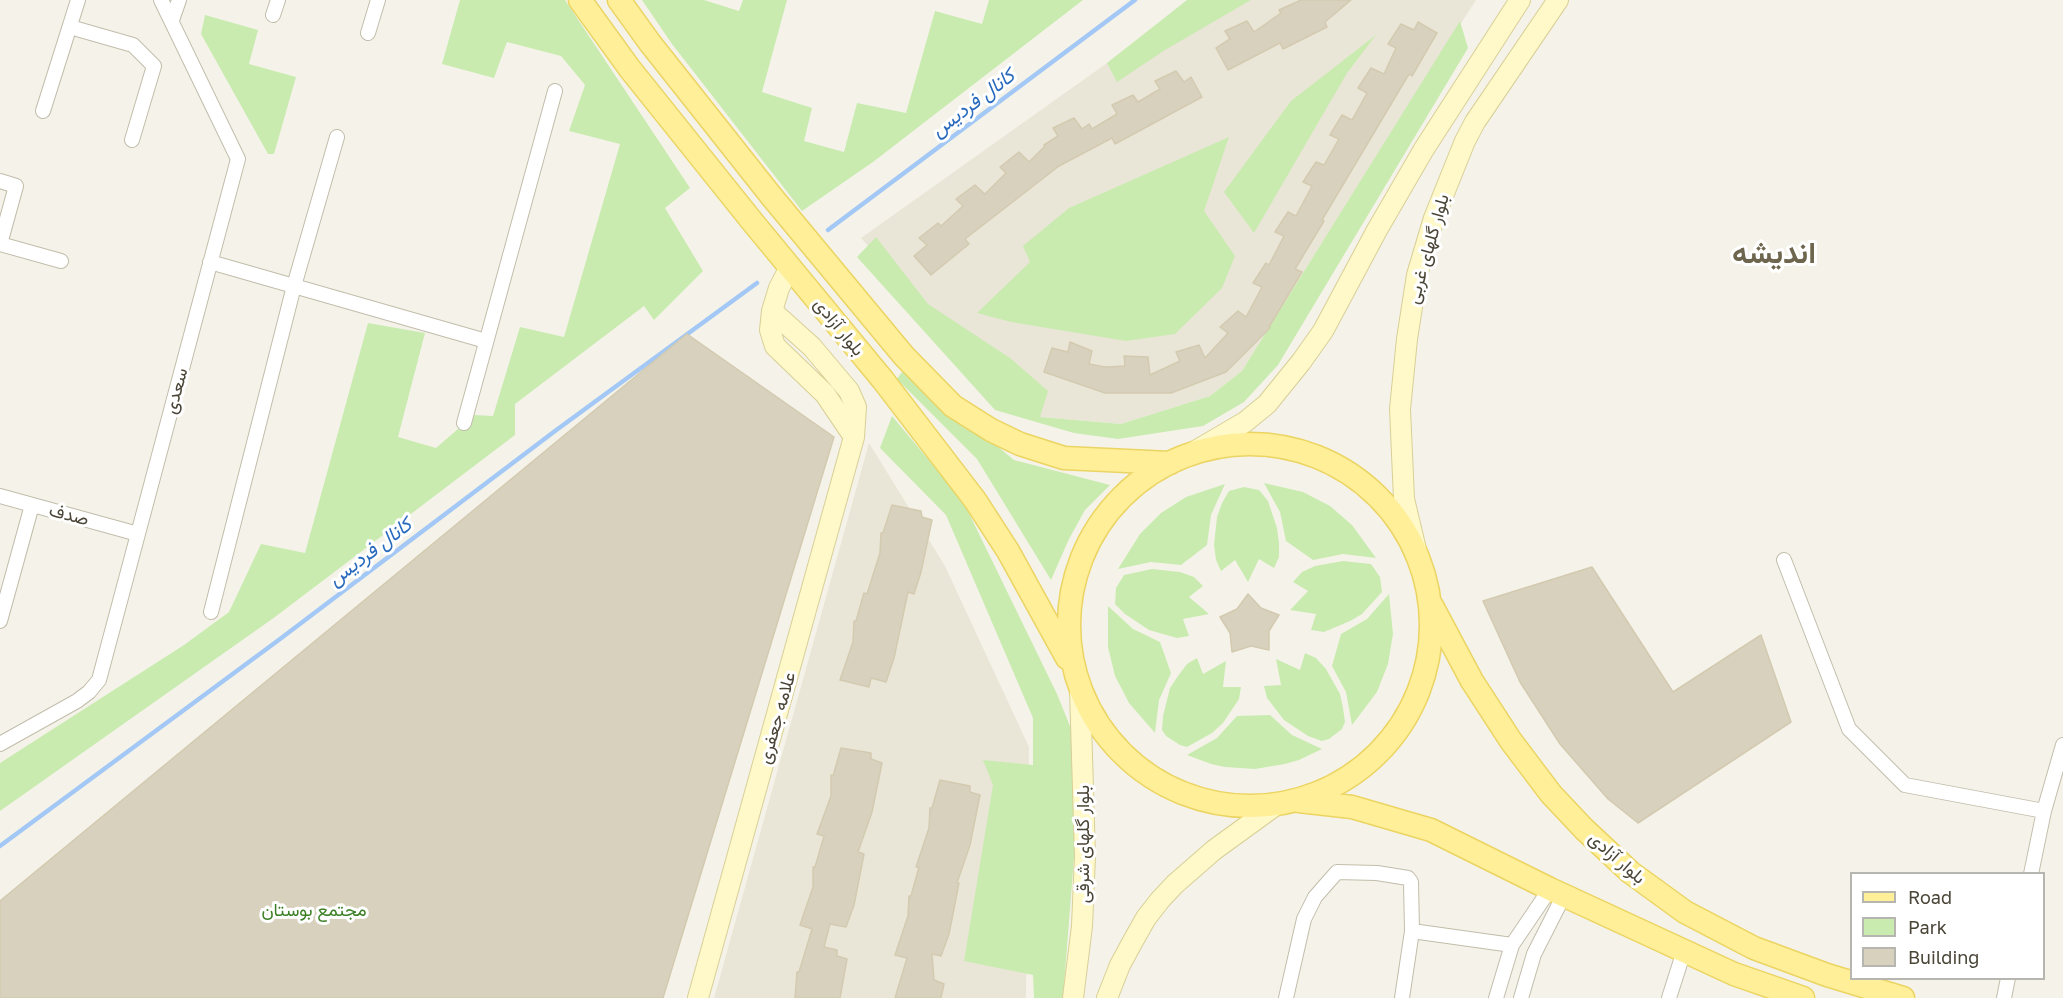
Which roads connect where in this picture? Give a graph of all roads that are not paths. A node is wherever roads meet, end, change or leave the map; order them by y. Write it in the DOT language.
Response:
graph roads {
  1 [pos="78,0"];
  2 [pos="161,0"];
  3 [pos="179,0"];
  4 [pos="278,0"];
  5 [pos="378,0"];
  6 [pos="580,0"];
  7 [pos="619,0"];
  8 [pos="1520,0"];
  9 [pos="1558,0"];
  10 [pos="273,15"];
  11 [pos="172,20"];
  12 [pos="70,27"];
  13 [pos="368,33"];
  14 [pos="555,91"];
  15 [pos="43,111"];
  16 [pos="337,137"];
  17 [pos="132,140"];
  18 [pos="0,181"];
  19 [pos="0,244"];
  20 [pos="61,261"];
  21 [pos="210,262"];
  22 [pos="790,267"];
  23 [pos="294,286"];
  24 [pos="486,341"];
  25 [pos="464,423"];
  26 [pos="1178,459"];
  27 [pos="0,496"];
  28 [pos="32,505"];
  29 [pos="138,534"];
  30 [pos="1784,560"];
  31 [pos="1419,562"];
  32 [pos="1429,599"];
  33 [pos="211,612"];
  34 [pos="0,621"];
  35 [pos="1077,680"];
  36 [pos="0,744"];
  37 [pos="2063,745"];
  38 [pos="1285,803"];
  39 [pos="2044,811"];
  40 [pos="2031,872"];
  41 [pos="1557,892"];
  42 [pos="1412,931"];
  43 [pos="1512,945"];
  44 [pos="1684,951"];
  45 [pos="2008,980"];
  46 [pos="698,998"];
  47 [pos="1073,998"];
  48 [pos="1107,998"];
  49 [pos="1286,998"];
  50 [pos="1402,998"];
  51 [pos="1496,998"];
  52 [pos="1521,998"];
  53 [pos="1669,998"];
  54 [pos="1803,998"];
  55 [pos="1904,998"];
  56 [pos="2004,998"];
  1 -- 12 [label="street"];
  2 -- 11 [label="street, سعدی"];
  3 -- 11 [label="street"];
  4 -- 10 [label="street"];
  5 -- 13 [label="street"];
  6 -- 22 [label="main road, بلوار آزادی"];
  7 -- 26 [label="main road, بلوار آزادی"];
  8 -- 26 [label="main road"];
  9 -- 31 [label="main road, بلوار گلهای غربی"];
  11 -- 21 [label="street, سعدی"];
  12 -- 15 [label="street"];
  12 -- 17 [label="street"];
  14 -- 24 [label="street"];
  16 -- 23 [label="street"];
  18 -- 19 [label="street"];
  19 -- 20 [label="street"];
  21 -- 23 [label="street"];
  21 -- 29 [label="street, سعدی"];
  22 -- 35 [label="main road, بلوار آزادی"];
  22 -- 46 [label="main road, علامه جعفری"];
  23 -- 24 [label="street"];
  23 -- 33 [label="street"];
  24 -- 25 [label="street"];
  26 -- 31 [label="main road"];
  26 -- 35 [label="main road"];
  27 -- 28 [label="street, صدف"];
  28 -- 29 [label="street, صدف"];
  28 -- 34 [label="street"];
  29 -- 36 [label="street, سعدی"];
  30 -- 39 [label="street"];
  31 -- 32 [label="main road"];
  32 -- 38 [label="main road"];
  32 -- 55 [label="main road, بلوار آزادی"];
  35 -- 38 [label="main road, بلوار آزادی"];
  35 -- 47 [label="main road, بلوار گلهای شرقی"];
  37 -- 39 [label="street"];
  38 -- 41 [label="main road"];
  38 -- 48 [label="main road"];
  39 -- 40 [label="street"];
  41 -- 43 [label="street"];
  41 -- 44 [label="main road"];
  41 -- 52 [label="street"];
  42 -- 43 [label="street"];
  42 -- 49 [label="street"];
  42 -- 50 [label="street"];
  43 -- 51 [label="street"];
  44 -- 53 [label="street"];
  44 -- 54 [label="main road"];
  45 -- 56 [label="street"];
}
